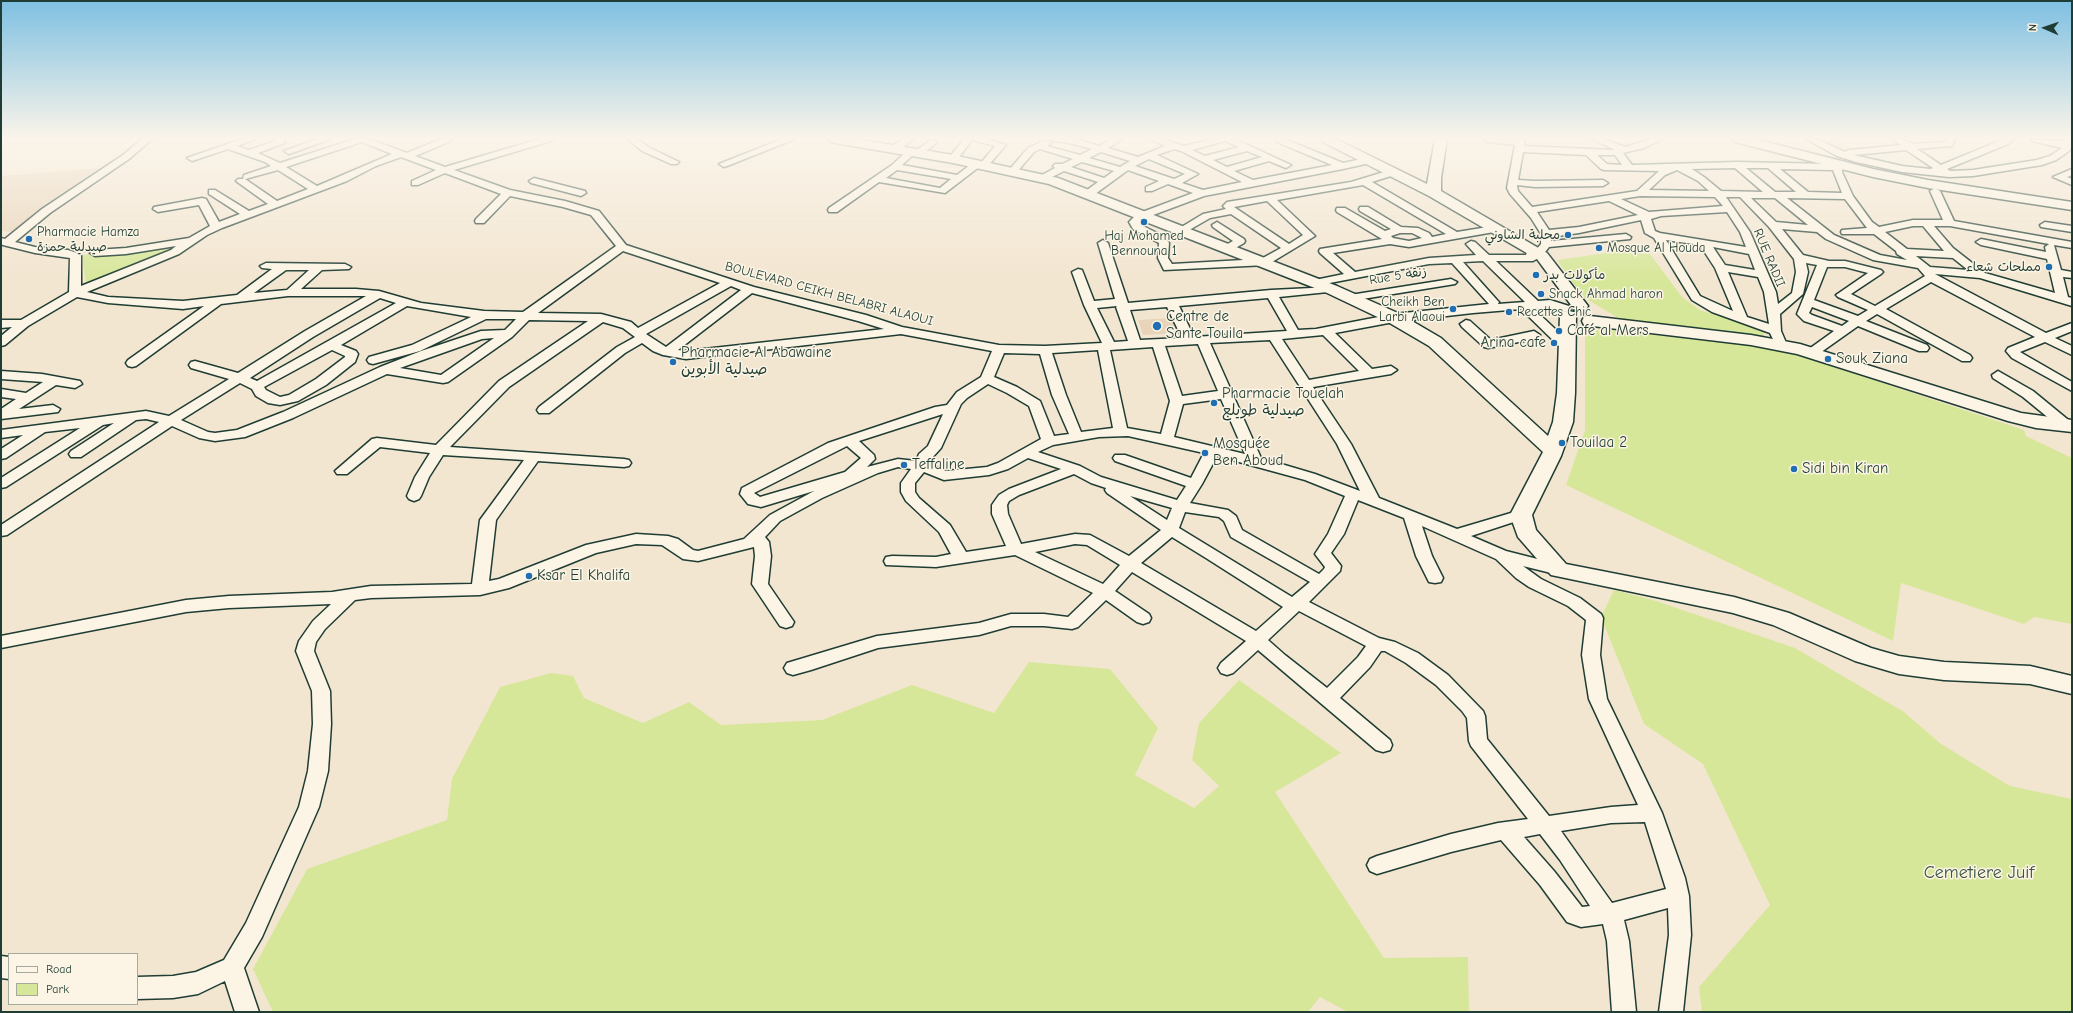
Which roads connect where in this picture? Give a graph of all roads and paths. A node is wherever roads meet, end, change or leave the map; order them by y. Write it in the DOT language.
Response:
graph roads {
  1 [pos="83,186"];
  2 [pos="253,186"];
  3 [pos="310,186"];
  4 [pos="325,186"];
  5 [pos="489,186"];
  6 [pos="554,186"];
  7 [pos="867,186"];
  8 [pos="917,186"];
  9 [pos="948,186"];
  10 [pos="1064,186"];
  11 [pos="1097,186"];
  12 [pos="1158,186"];
  13 [pos="1183,186"];
  14 [pos="1235,186"];
  15 [pos="1276,186"];
  16 [pos="1337,186"];
  17 [pos="1372,186"];
  18 [pos="1421,186"];
  19 [pos="1434,186"];
  20 [pos="1514,186"];
  21 [pos="1523,186"];
  22 [pos="1586,186"];
  23 [pos="1609,186"];
  24 [pos="1647,186"];
  25 [pos="1710,186"];
  26 [pos="1764,186"];
  27 [pos="1795,186"];
  28 [pos="1844,186"];
  29 [pos="1939,186"];
  30 [pos="1954,186"];
  31 [pos="560,188"];
  32 [pos="1149,189"];
  33 [pos="316,190"];
  34 [pos="1935,191"];
  35 [pos="212,192"];
  36 [pos="508,193"];
  37 [pos="581,193"];
  38 [pos="1202,193"];
  39 [pos="1434,193"];
  40 [pos="1640,193"];
  41 [pos="1286,194"];
  42 [pos="1624,194"];
  43 [pos="1719,194"];
  44 [pos="1742,194"];
  45 [pos="1086,195"];
  46 [pos="1688,195"];
  47 [pos="1775,195"];
  48 [pos="1805,195"];
  49 [pos="1848,196"];
  50 [pos="1268,197"];
  51 [pos="1609,197"];
  52 [pos="537,199"];
  53 [pos="2072,203"];
  54 [pos="276,205"];
  55 [pos="2072,206"];
  56 [pos="158,209"];
  57 [pos="1364,209"];
  58 [pos="1730,209"];
  59 [pos="833,210"];
  60 [pos="1341,210"];
  61 [pos="1531,210"];
  62 [pos="1233,211"];
  63 [pos="1707,211"];
  64 [pos="1662,213"];
  65 [pos="248,215"];
  66 [pos="1141,216"];
  67 [pos="1647,217"];
  68 [pos="480,221"];
  69 [pos="1926,223"];
  70 [pos="1950,223"];
  71 [pos="1217,225"];
  72 [pos="1773,225"];
  73 [pos="2045,225"];
  74 [pos="218,226"];
  75 [pos="1494,229"];
  76 [pos="1819,229"];
  77 [pos="2072,229"];
  78 [pos="1180,230"];
  79 [pos="1399,230"];
  80 [pos="1875,231"];
  81 [pos="1846,232"];
  82 [pos="1456,236"];
  83 [pos="1658,236"];
  84 [pos="1626,237"];
  85 [pos="1387,238"];
  86 [pos="1428,239"];
  87 [pos="192,241"];
  88 [pos="1704,242"];
  89 [pos="1981,242"];
  90 [pos="2049,242"];
  91 [pos="1103,243"];
  92 [pos="5,244"];
  93 [pos="1471,244"];
  94 [pos="2072,245"];
  95 [pos="622,247"];
  96 [pos="1228,248"];
  97 [pos="1289,249"];
  98 [pos="1537,249"];
  99 [pos="1752,251"];
  100 [pos="1901,252"];
  101 [pos="95,253"];
  102 [pos="1955,255"];
  103 [pos="2051,256"];
  104 [pos="1484,258"];
  105 [pos="1799,258"];
  106 [pos="1455,259"];
  107 [pos="1261,262"];
  108 [pos="1823,263"];
  109 [pos="266,266"];
  110 [pos="282,267"];
  111 [pos="319,267"];
  112 [pos="345,267"];
  113 [pos="1721,268"];
  114 [pos="1926,271"];
  115 [pos="1078,272"];
  116 [pos="2056,273"];
  117 [pos="1762,274"];
  118 [pos="1352,275"];
  119 [pos="1981,275"];
  120 [pos="2072,275"];
  121 [pos="730,282"];
  122 [pos="1451,282"];
  123 [pos="1314,283"];
  124 [pos="1331,289"];
  125 [pos="750,290"];
  126 [pos="75,293"];
  127 [pos="290,293"];
  128 [pos="379,294"];
  129 [pos="1271,294"];
  130 [pos="2067,295"];
  131 [pos="1350,298"];
  132 [pos="240,299"];
  133 [pos="218,302"];
  134 [pos="405,302"];
  135 [pos="1171,302"];
  136 [pos="1493,302"];
  137 [pos="1808,302"];
  138 [pos="1090,305"];
  139 [pos="1122,305"];
  140 [pos="1530,305"];
  141 [pos="1874,308"];
  142 [pos="1579,313"];
  143 [pos="1774,313"];
  144 [pos="484,314"];
  145 [pos="527,315"];
  146 [pos="601,318"];
  147 [pos="1394,318"];
  148 [pos="1742,318"];
  149 [pos="1859,321"];
  150 [pos="24,323"];
  151 [pos="1466,324"];
  152 [pos="3,325"];
  153 [pos="2072,327"];
  154 [pos="900,330"];
  155 [pos="1843,330"];
  156 [pos="1327,332"];
  157 [pos="508,334"];
  158 [pos="640,335"];
  159 [pos="1295,335"];
  160 [pos="1274,336"];
  161 [pos="1534,336"];
  162 [pos="2044,337"];
  163 [pos="1778,338"];
  164 [pos="1196,340"];
  165 [pos="1,342"];
  166 [pos="1568,342"];
  167 [pos="1158,343"];
  168 [pos="1135,344"];
  169 [pos="332,345"];
  170 [pos="1106,346"];
  171 [pos="1923,348"];
  172 [pos="999,349"];
  173 [pos="1045,350"];
  174 [pos="2072,351"];
  175 [pos="667,352"];
  176 [pos="1812,352"];
  177 [pos="1966,358"];
  178 [pos="373,360"];
  179 [pos="132,363"];
  180 [pos="195,365"];
  181 [pos="385,370"];
  182 [pos="1391,370"];
  183 [pos="1369,374"];
  184 [pos="1,375"];
  185 [pos="1998,375"];
  186 [pos="240,378"];
  187 [pos="987,379"];
  188 [pos="53,381"];
  189 [pos="75,384"];
  190 [pos="1306,384"];
  191 [pos="257,386"];
  192 [pos="2072,387"];
  193 [pos="1,393"];
  194 [pos="1226,394"];
  195 [pos="30,397"];
  196 [pos="1177,401"];
  197 [pos="952,409"];
  198 [pos="544,410"];
  199 [pos="1,415"];
  200 [pos="134,416"];
  201 [pos="170,420"];
  202 [pos="100,421"];
  203 [pos="1,425"];
  204 [pos="2070,426"];
  205 [pos="42,429"];
  206 [pos="1121,432"];
  207 [pos="1,434"];
  208 [pos="1076,435"];
  209 [pos="1166,439"];
  210 [pos="849,440"];
  211 [pos="1049,441"];
  212 [pos="440,450"];
  213 [pos="1553,451"];
  214 [pos="1026,452"];
  215 [pos="1212,452"];
  216 [pos="76,454"];
  217 [pos="1,455"];
  218 [pos="534,457"];
  219 [pos="1120,458"];
  220 [pos="1255,461"];
  221 [pos="624,463"];
  222 [pos="921,466"];
  223 [pos="1075,469"];
  224 [pos="342,471"];
  225 [pos="1096,480"];
  226 [pos="1,484"];
  227 [pos="1195,484"];
  228 [pos="1354,492"];
  229 [pos="414,496"];
  230 [pos="1372,499"];
  231 [pos="1180,506"];
  232 [pos="1411,515"];
  233 [pos="1521,516"];
  234 [pos="1171,530"];
  235 [pos="2,531"];
  236 [pos="1456,535"];
  237 [pos="756,536"];
  238 [pos="1015,550"];
  239 [pos="1501,555"];
  240 [pos="961,558"];
  241 [pos="892,561"];
  242 [pos="1130,564"];
  243 [pos="1552,569"];
  244 [pos="1435,578"];
  245 [pos="1320,581"];
  246 [pos="480,589"];
  247 [pos="1105,592"];
  248 [pos="1554,593"];
  249 [pos="350,596"];
  250 [pos="1295,604"];
  251 [pos="1143,618"];
  252 [pos="786,622"];
  253 [pos="1258,640"];
  254 [pos="1,642"];
  255 [pos="1375,643"];
  256 [pos="793,668"];
  257 [pos="1227,668"];
  258 [pos="2072,685"];
  259 [pos="1328,698"];
  260 [pos="1383,745"];
  261 [pos="1652,813"];
  262 [pos="1544,825"];
  263 [pos="1506,831"];
  264 [pos="1377,865"];
  265 [pos="1678,896"];
  266 [pos="1609,914"];
  267 [pos="232,966"];
  268 [pos="138,988"];
  269 [pos="247,1012"];
  270 [pos="1624,1012"];
  271 [pos="1671,1012"];
  1 -- 92 [label="street"];
  2 -- 54 [label="street"];
  3 -- 33 [label="street"];
  4 -- 33 [label="street"];
  5 -- 36 [label="street"];
  6 -- 31 [label="street"];
  7 -- 59 [label="street"];
  8 -- 9 [label="street"];
  10 -- 45 [label="street"];
  11 -- 45 [label="street"];
  12 -- 32 [label="street"];
  13 -- 38 [label="street"];
  14 -- 38 [label="street"];
  15 -- 41 [label="street"];
  16 -- 41 [label="street"];
  17 -- 82 [label="street"];
  18 -- 39 [label="street"];
  19 -- 39 [label="street"];
  20 -- 61 [label="street"];
  21 -- 22 [label="street"];
  23 -- 42 [label="street"];
  24 -- 40 [label="street"];
  25 -- 43 [label="street, RUE RADII"];
  26 -- 47 [label="street"];
  27 -- 48 [label="street"];
  28 -- 49 [label="street"];
  29 -- 55 [label="main road"];
  30 -- 53 [label="main road"];
  31 -- 37 [label="street"];
  31 -- 52 [label="street"];
  33 -- 54 [label="street"];
  34 -- 70 [label="street"];
  35 -- 65 [label="street"];
  36 -- 52 [label="street"];
  36 -- 68 [label="street"];
  38 -- 66 [label="street"];
  39 -- 75 [label="street"];
  40 -- 42 [label="street"];
  40 -- 46 [label="street"];
  41 -- 50 [label="street"];
  42 -- 51 [label="street"];
  42 -- 64 [label="street"];
  43 -- 44 [label="street"];
  43 -- 46 [label="street"];
  43 -- 58 [label="street, RUE RADII"];
  44 -- 47 [label="street"];
  44 -- 72 [label="street"];
  45 -- 66 [label="street"];
  46 -- 63 [label="street"];
  47 -- 48 [label="street"];
  47 -- 76 [label="street"];
  48 -- 49 [label="street"];
  49 -- 80 [label="street"];
  50 -- 62 [label="street"];
  50 -- 97 [label="street"];
  51 -- 61 [label="street"];
  51 -- 67 [label="street"];
  52 -- 95 [label="street"];
  54 -- 65 [label="street"];
  56 -- 74 [label="street"];
  57 -- 79 [label="street"];
  58 -- 63 [label="street"];
  58 -- 99 [label="street, RUE RADII"];
  60 -- 85 [label="street"];
  61 -- 98 [label="street"];
  62 -- 78 [label="street"];
  62 -- 97 [label="street"];
  63 -- 64 [label="street"];
  64 -- 67 [label="street"];
  65 -- 74 [label="street"];
  66 -- 78 [label="street"];
  66 -- 107 [label="street"];
  67 -- 83 [label="street"];
  67 -- 98 [label="street"];
  69 -- 70 [label="street"];
  69 -- 80 [label="street"];
  69 -- 102 [label="street"];
  70 -- 90 [label="street"];
  71 -- 96 [label="street"];
  72 -- 76 [label="street"];
  72 -- 105 [label="street"];
  73 -- 77 [label="street"];
  74 -- 87 [label="street"];
  75 -- 82 [label="street"];
  75 -- 98 [label="street"];
  76 -- 114 [label="street"];
  78 -- 96 [label="street"];
  79 -- 85 [label="street"];
  79 -- 86 [label="street"];
  80 -- 81 [label="street"];
  80 -- 100 [label="street"];
  82 -- 86 [label="street"];
  83 -- 88 [label="street"];
  83 -- 148 [label="street"];
  84 -- 98 [label="street"];
  85 -- 86 [label="street"];
  85 -- 118 [label="street"];
  87 -- 101 [label="street"];
  87 -- 126 [label="street"];
  88 -- 99 [label="street"];
  88 -- 113 [label="street"];
  89 -- 103 [label="street"];
  90 -- 94 [label="street"];
  90 -- 103 [label="street"];
  91 -- 139 [label="street"];
  92 -- 126 [label="street"];
  93 -- 104 [label="street"];
  95 -- 121 [label="street, BOULEVARD CEIKH BELABRI ALAOUI"];
  95 -- 145 [label="street"];
  96 -- 107 [label="street"];
  97 -- 107 [label="street"];
  98 -- 104 [label="street"];
  98 -- 142 [label="street"];
  99 -- 117 [label="street, RUE RADII"];
  100 -- 102 [label="street"];
  100 -- 114 [label="street"];
  102 -- 119 [label="street"];
  103 -- 116 [label="street"];
  104 -- 106 [label="street"];
  104 -- 140 [label="street"];
  105 -- 108 [label="street"];
  105 -- 143 [label="street"];
  106 -- 118 [label="street"];
  106 -- 136 [label="street"];
  107 -- 123 [label="street"];
  108 -- 137 [label="street"];
  108 -- 141 [label="street"];
  109 -- 110 [label="street"];
  110 -- 111 [label="street"];
  110 -- 132 [label="street"];
  111 -- 112 [label="street"];
  111 -- 127 [label="street"];
  113 -- 117 [label="street"];
  113 -- 148 [label="street"];
  114 -- 119 [label="street"];
  114 -- 141 [label="street"];
  114 -- 162 [label="street"];
  115 -- 138 [label="street"];
  116 -- 120 [label="street"];
  116 -- 130 [label="street"];
  117 -- 143 [label="street, RUE RADII"];
  118 -- 123 [label="street"];
  119 -- 130 [label="street"];
  121 -- 125 [label="street, BOULEVARD CEIKH BELABRI ALAOUI"];
  121 -- 158 [label="street"];
  122 -- 131 [label="street, Rue 5 زنقة"];
  123 -- 124 [label="street"];
  124 -- 129 [label="street"];
  124 -- 131 [label="street"];
  125 -- 154 [label="street, BOULEVARD CEIKH BELABRI ALAOUI"];
  125 -- 175 [label="street"];
  126 -- 133 [label="street"];
  126 -- 150 [label="street"];
  127 -- 128 [label="street"];
  127 -- 132 [label="street"];
  128 -- 134 [label="street"];
  128 -- 186 [label="street"];
  129 -- 135 [label="street"];
  129 -- 159 [label="street"];
  131 -- 147 [label="street"];
  132 -- 133 [label="street"];
  133 -- 179 [label="street"];
  134 -- 144 [label="street"];
  134 -- 169 [label="street"];
  135 -- 139 [label="street"];
  135 -- 164 [label="street"];
  137 -- 149 [label="street"];
  137 -- 155 [label="street"];
  138 -- 139 [label="street"];
  138 -- 170 [label="street"];
  139 -- 168 [label="street"];
  140 -- 142 [label="street, BOULEVARD CEIKH BELABRI ALAOUI"];
  140 -- 147 [label="street, BOULEVARD CEIKH BELABRI ALAOUI"];
  140 -- 166 [label="street"];
  141 -- 149 [label="street"];
  141 -- 177 [label="street"];
  142 -- 163 [label="street"];
  142 -- 166 [label="street"];
  143 -- 163 [label="street, RUE RADII"];
  144 -- 145 [label="street"];
  144 -- 178 [label="street"];
  145 -- 146 [label="street"];
  145 -- 157 [label="street"];
  146 -- 158 [label="street"];
  146 -- 212 [label="street"];
  147 -- 156 [label="street, BOULEVARD CEIKH BELABRI ALAOUI"];
  147 -- 213 [label="street"];
  148 -- 163 [label="street"];
  149 -- 155 [label="street"];
  149 -- 171 [label="street"];
  150 -- 152 [label="street"];
  150 -- 165 [label="street"];
  151 -- 161 [label="street"];
  153 -- 162 [label="street"];
  154 -- 172 [label="street, BOULEVARD CEIKH BELABRI ALAOUI"];
  154 -- 175 [label="street"];
  155 -- 176 [label="street"];
  156 -- 159 [label="street, BOULEVARD CEIKH BELABRI ALAOUI"];
  156 -- 183 [label="street"];
  157 -- 181 [label="street"];
  157 -- 181 [label="street"];
  158 -- 175 [label="street"];
  158 -- 198 [label="street"];
  159 -- 160 [label="street, BOULEVARD CEIKH BELABRI ALAOUI"];
  160 -- 164 [label="street, BOULEVARD CEIKH BELABRI ALAOUI"];
  160 -- 190 [label="street"];
  162 -- 174 [label="street"];
  162 -- 192 [label="street"];
  163 -- 176 [label="street"];
  164 -- 167 [label="street, BOULEVARD CEIKH BELABRI ALAOUI"];
  164 -- 194 [label="street"];
  166 -- 213 [label="street"];
  167 -- 168 [label="street, BOULEVARD CEIKH BELABRI ALAOUI"];
  167 -- 196 [label="street"];
  168 -- 170 [label="street, BOULEVARD CEIKH BELABRI ALAOUI"];
  169 -- 191 [label="street"];
  169 -- 191 [label="street"];
  170 -- 173 [label="street, BOULEVARD CEIKH BELABRI ALAOUI"];
  170 -- 206 [label="street"];
  172 -- 173 [label="street, BOULEVARD CEIKH BELABRI ALAOUI"];
  172 -- 187 [label="street"];
  173 -- 208 [label="street"];
  176 -- 204 [label="street"];
  180 -- 186 [label="street"];
  181 -- 201 [label="street"];
  182 -- 183 [label="street"];
  183 -- 190 [label="street"];
  184 -- 188 [label="street"];
  185 -- 204 [label="street"];
  186 -- 191 [label="street"];
  186 -- 201 [label="street"];
  187 -- 197 [label="street"];
  187 -- 211 [label="street"];
  188 -- 189 [label="street"];
  188 -- 195 [label="street"];
  190 -- 230 [label="street"];
  193 -- 195 [label="street"];
  194 -- 196 [label="street"];
  194 -- 220 [label="street"];
  195 -- 199 [label="street"];
  196 -- 209 [label="street"];
  197 -- 210 [label="street"];
  197 -- 222 [label="street"];
  199 -- 203 [label="street"];
  200 -- 201 [label="street"];
  200 -- 202 [label="street"];
  200 -- 216 [label="street"];
  201 -- 235 [label="street"];
  202 -- 205 [label="street"];
  202 -- 226 [label="street"];
  205 -- 207 [label="street"];
  205 -- 217 [label="street"];
  206 -- 208 [label="street"];
  206 -- 209 [label="street"];
  208 -- 211 [label="street"];
  209 -- 215 [label="street"];
  210 -- 210 [label="street"];
  211 -- 214 [label="street"];
  212 -- 218 [label="street"];
  212 -- 224 [label="street"];
  212 -- 229 [label="street"];
  213 -- 233 [label="street"];
  214 -- 222 [label="street"];
  214 -- 223 [label="street"];
  215 -- 220 [label="street"];
  215 -- 227 [label="street"];
  218 -- 221 [label="street"];
  218 -- 246 [label="street"];
  219 -- 227 [label="street"];
  220 -- 228 [label="street"];
  222 -- 237 [label="street"];
  222 -- 240 [label="street"];
  223 -- 225 [label="street"];
  223 -- 238 [label="street"];
  225 -- 231 [label="street"];
  225 -- 234 [label="street"];
  227 -- 231 [label="street"];
  228 -- 230 [label="street"];
  228 -- 245 [label="street"];
  230 -- 232 [label="street"];
  231 -- 234 [label="street"];
  231 -- 245 [label="street"];
  232 -- 236 [label="street"];
  232 -- 244 [label="street"];
  233 -- 236 [label="street"];
  233 -- 243 [label="street"];
  234 -- 242 [label="street"];
  234 -- 250 [label="street"];
  236 -- 239 [label="street"];
  237 -- 246 [label="street"];
  237 -- 252 [label="street"];
  238 -- 240 [label="street"];
  238 -- 242 [label="street"];
  238 -- 247 [label="street"];
  239 -- 243 [label="street"];
  239 -- 248 [label="street"];
  240 -- 241 [label="street"];
  242 -- 247 [label="street"];
  242 -- 253 [label="street"];
  243 -- 248 [label="street"];
  243 -- 258 [label="street"];
  245 -- 250 [label="street"];
  246 -- 249 [label="street"];
  247 -- 251 [label="street"];
  247 -- 256 [label="street"];
  248 -- 261 [label="street"];
  249 -- 254 [label="street"];
  249 -- 267 [label="street"];
  250 -- 253 [label="street"];
  250 -- 255 [label="street"];
  253 -- 257 [label="street"];
  253 -- 259 [label="street"];
  255 -- 259 [label="street"];
  255 -- 262 [label="street"];
  259 -- 260 [label="street"];
  261 -- 262 [label="street"];
  261 -- 265 [label="street"];
  262 -- 263 [label="street"];
  262 -- 266 [label="street"];
  263 -- 264 [label="street"];
  263 -- 266 [label="street"];
  265 -- 266 [label="street"];
  265 -- 271 [label="street"];
  266 -- 270 [label="street"];
  267 -- 268 [label="street"];
  267 -- 269 [label="street"];
}
